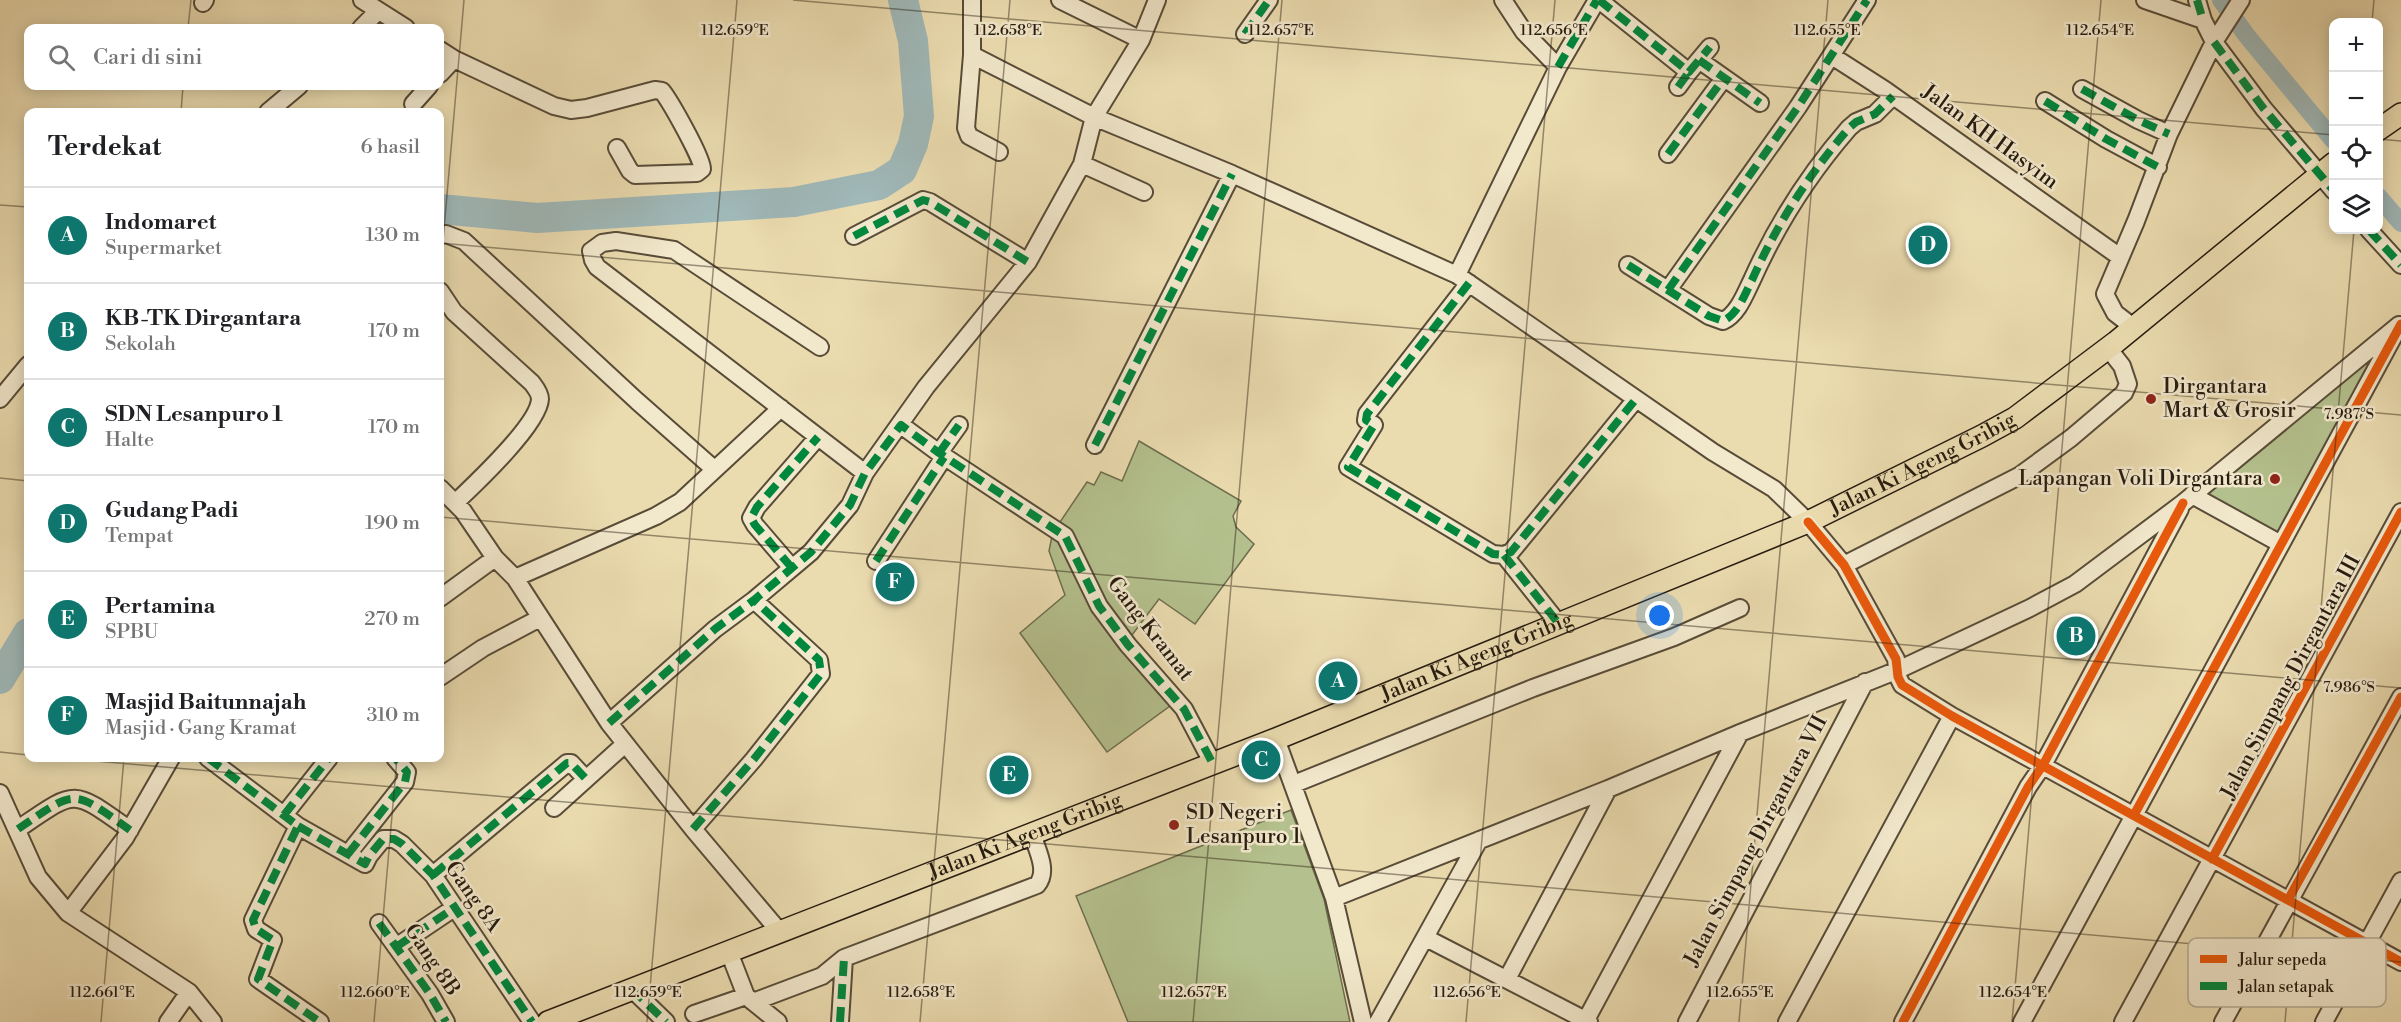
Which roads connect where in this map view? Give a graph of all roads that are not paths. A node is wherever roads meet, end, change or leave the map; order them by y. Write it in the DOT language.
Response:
graph roads {
  1 [pos="362,0"];
  2 [pos="972,0"];
  3 [pos="1060,0"];
  4 [pos="1157,0"];
  5 [pos="1269,0"];
  6 [pos="1503,0"];
  7 [pos="1598,0"];
  8 [pos="1867,0"];
  9 [pos="2145,0"];
  10 [pos="2197,0"];
  11 [pos="2241,1"];
  12 [pos="378,11"];
  13 [pos="2203,20"];
  14 [pos="365,24"];
  15 [pos="399,24"];
  16 [pos="1245,34"];
  17 [pos="2217,38"];
  18 [pos="1141,39"];
  19 [pos="446,54"];
  20 [pos="972,55"];
  21 [pos="1832,56"];
  22 [pos="1699,60"];
  23 [pos="1558,67"];
  24 [pos="1724,78"];
  25 [pos="1678,87"];
  26 [pos="2082,89"];
  27 [pos="294,90"];
  28 [pos="425,90"];
  29 [pos="1893,96"];
  30 [pos="2045,101"];
  31 [pos="1760,103"];
  32 [pos="413,104"];
  33 [pos="273,108"];
  34 [pos="2401,114"];
  35 [pos="1094,117"];
  36 [pos="2383,127"];
  37 [pos="2169,134"];
  38 [pos="617,148"];
  39 [pos="999,152"];
  40 [pos="1668,153"];
  41 [pos="1082,164"];
  42 [pos="2158,167"];
  43 [pos="2325,169"];
  44 [pos="1232,174"];
  45 [pos="1144,192"];
  46 [pos="444,234"];
  47 [pos="2373,234"];
  48 [pos="854,236"];
  49 [pos="2120,257"];
  50 [pos="1028,262"];
  51 [pos="1628,265"];
  52 [pos="2401,265"];
  53 [pos="1463,279"];
  54 [pos="1668,290"];
  55 [pos="444,297"];
  56 [pos="2400,324"];
  57 [pos="2133,327"];
  58 [pos="820,347"];
  59 [pos="2108,348"];
  60 [pos="24,370"];
  61 [pos="0,399"];
  62 [pos="1636,399"];
  63 [pos="781,408"];
  64 [pos="901,425"];
  65 [pos="959,425"];
  66 [pos="818,437"];
  67 [pos="1095,445"];
  68 [pos="942,455"];
  69 [pos="714,469"];
  70 [pos="865,473"];
  71 [pos="444,492"];
  72 [pos="2188,499"];
  73 [pos="455,503"];
  74 [pos="2401,512"];
  75 [pos="1808,522"];
  76 [pos="2281,544"];
  77 [pos="1504,555"];
  78 [pos="495,558"];
  79 [pos="876,561"];
  80 [pos="1844,565"];
  81 [pos="792,568"];
  82 [pos="515,578"];
  83 [pos="444,595"];
  84 [pos="754,600"];
  85 [pos="1740,608"];
  86 [pos="540,618"];
  87 [pos="1559,624"];
  88 [pos="1898,670"];
  89 [pos="444,674"];
  90 [pos="1865,682"];
  91 [pos="2401,698"];
  92 [pos="1952,716"];
  93 [pos="609,723"];
  94 [pos="1740,733"];
  95 [pos="1276,739"];
  96 [pos="625,744"];
  97 [pos="169,762"];
  98 [pos="213,762"];
  99 [pos="326,762"];
  100 [pos="398,762"];
  101 [pos="1213,764"];
  102 [pos="2043,765"];
  103 [pos="586,779"];
  104 [pos="1294,784"];
  105 [pos="1608,789"];
  106 [pos="0,793"];
  107 [pos="554,808"];
  108 [pos="284,815"];
  109 [pos="2134,815"];
  110 [pos="298,826"];
  111 [pos="18,829"];
  112 [pos="693,829"];
  113 [pos="130,830"];
  114 [pos="1032,834"];
  115 [pos="1479,840"];
  116 [pos="348,854"];
  117 [pos="2212,859"];
  118 [pos="433,875"];
  119 [pos="2401,881"];
  120 [pos="1334,898"];
  121 [pos="2288,900"];
  122 [pos="454,908"];
  123 [pos="68,913"];
  124 [pos="379,923"];
  125 [pos="779,931"];
  126 [pos="1426,938"];
  127 [pos="2268,938"];
  128 [pos="2356,938"];
  129 [pos="2370,938"];
  130 [pos="396,947"];
  131 [pos="729,952"];
  132 [pos="2386,954"];
  133 [pos="844,958"];
  134 [pos="2401,962"];
  135 [pos="1507,979"];
  136 [pos="632,989"];
  137 [pos="189,992"];
  138 [pos="749,999"];
  139 [pos="2231,1007"];
  140 [pos="2332,1007"];
  141 [pos="694,1014"];
  142 [pos="1587,1021"];
  143 [pos="168,1022"];
  144 [pos="213,1022"];
  145 [pos="320,1022"];
  146 [pos="446,1022"];
  147 [pos="531,1022"];
  148 [pos="548,1022"];
  149 [pos="666,1022"];
  150 [pos="778,1022"];
  151 [pos="840,1022"];
  152 [pos="1363,1022"];
  153 [pos="1378,1022"];
  154 [pos="1687,1022"];
  155 [pos="1787,1022"];
  156 [pos="1903,1022"];
  157 [pos="2022,1022"];
  158 [pos="2123,1022"];
  159 [pos="2223,1022"];
  160 [pos="2324,1022"];
  1 -- 12 [label="street"];
  2 -- 20 [label="street"];
  3 -- 18 [label="street"];
  4 -- 18 [label="street"];
  5 -- 16 [label="street"];
  6 -- 23 [label="street"];
  7 -- 22 [label="street"];
  7 -- 23 [label="street"];
  8 -- 21 [label="street"];
  9 -- 13 [label="street"];
  10 -- 13 [label="street"];
  11 -- 17 [label="street"];
  12 -- 14 [label="street"];
  12 -- 15 [label="street"];
  13 -- 17 [label="street"];
  17 -- 37 [label="street"];
  17 -- 43 [label="street"];
  18 -- 35 [label="street"];
  19 -- 38 [label="street"];
  20 -- 35 [label="street"];
  20 -- 39 [label="street"];
  21 -- 29 [label="street, Jalan KH Hasyim"];
  21 -- 54 [label="street"];
  22 -- 24 [label="street"];
  22 -- 25 [label="street"];
  23 -- 53 [label="street"];
  24 -- 31 [label="street"];
  24 -- 40 [label="street"];
  26 -- 37 [label="street"];
  27 -- 33 [label="street"];
  28 -- 32 [label="street"];
  29 -- 49 [label="street, Jalan KH Hasyim"];
  29 -- 54 [label="street"];
  30 -- 42 [label="street"];
  34 -- 36 [label="main road"];
  35 -- 41 [label="street"];
  35 -- 44 [label="street"];
  37 -- 42 [label="street"];
  41 -- 45 [label="street"];
  41 -- 50 [label="street"];
  42 -- 49 [label="street"];
  43 -- 57 [label="main road, Jalan Ki Ageng Gribig"];
  44 -- 53 [label="street"];
  44 -- 67 [label="street"];
  46 -- 69 [label="street"];
  47 -- 52 [label="street"];
  48 -- 50 [label="street"];
  49 -- 57 [label="street"];
  50 -- 64 [label="street"];
  51 -- 54 [label="street"];
  53 -- 62 [label="street"];
  53 -- 77 [label="street"];
  55 -- 73 [label="street"];
  56 -- 72 [label="street"];
  56 -- 76 [label="street"];
  57 -- 59 [label="main road, Jalan Ki Ageng Gribig"];
  58 -- 63 [label="street"];
  59 -- 75 [label="main road, Jalan Ki Ageng Gribig"];
  59 -- 80 [label="street"];
  60 -- 61 [label="street"];
  62 -- 75 [label="street"];
  62 -- 77 [label="street"];
  63 -- 66 [label="street"];
  63 -- 69 [label="street"];
  64 -- 68 [label="street, Gang Kramat"];
  64 -- 70 [label="street"];
  65 -- 68 [label="street"];
  66 -- 70 [label="street"];
  66 -- 81 [label="street"];
  68 -- 79 [label="street"];
  68 -- 101 [label="street, Gang Kramat"];
  69 -- 82 [label="street"];
  70 -- 81 [label="street"];
  71 -- 73 [label="street"];
  72 -- 76 [label="street"];
  72 -- 88 [label="street"];
  72 -- 102 [label="street"];
  73 -- 78 [label="street"];
  74 -- 117 [label="street, Jalan Simpang Dirgantara III"];
  75 -- 80 [label="street"];
  75 -- 87 [label="main road, Jalan Ki Ageng Gribig"];
  76 -- 109 [label="street"];
  77 -- 87 [label="street"];
  78 -- 82 [label="street"];
  78 -- 83 [label="street"];
  80 -- 88 [label="street"];
  81 -- 84 [label="street"];
  82 -- 86 [label="street"];
  84 -- 93 [label="street"];
  84 -- 112 [label="street"];
  85 -- 104 [label="street"];
  86 -- 89 [label="street"];
  86 -- 93 [label="street"];
  87 -- 95 [label="main road, Jalan Ki Ageng Gribig"];
  88 -- 90 [label="street"];
  88 -- 92 [label="street"];
  90 -- 94 [label="street"];
  90 -- 154 [label="street, Jalan Simpang Dirgantara VII"];
  91 -- 121 [label="street"];
  92 -- 102 [label="street"];
  92 -- 155 [label="street"];
  93 -- 96 [label="street"];
  94 -- 105 [label="street"];
  94 -- 142 [label="street"];
  95 -- 101 [label="main road, Jalan Ki Ageng Gribig"];
  95 -- 104 [label="street"];
  96 -- 103 [label="street"];
  96 -- 112 [label="street"];
  97 -- 113 [label="street"];
  98 -- 108 [label="street"];
  99 -- 108 [label="street"];
  100 -- 116 [label="street"];
  101 -- 114 [label="main road, Jalan Ki Ageng Gribig"];
  102 -- 109 [label="street"];
  102 -- 156 [label="street"];
  103 -- 107 [label="street"];
  103 -- 118 [label="street"];
  104 -- 120 [label="street"];
  105 -- 115 [label="street"];
  105 -- 135 [label="street"];
  106 -- 111 [label="street"];
  108 -- 110 [label="street"];
  109 -- 117 [label="street"];
  109 -- 157 [label="street"];
  110 -- 116 [label="street"];
  110 -- 145 [label="street"];
  111 -- 113 [label="street"];
  111 -- 123 [label="street"];
  112 -- 125 [label="street"];
  113 -- 123 [label="street"];
  114 -- 125 [label="main road, Jalan Ki Ageng Gribig"];
  114 -- 133 [label="street"];
  115 -- 120 [label="street"];
  115 -- 126 [label="street"];
  116 -- 118 [label="street, Gang 8A"];
  117 -- 121 [label="street"];
  117 -- 158 [label="street, Jalan Simpang Dirgantara III"];
  118 -- 122 [label="street, Gang 8A"];
  119 -- 129 [label="street"];
  120 -- 152 [label="street"];
  121 -- 127 [label="street"];
  121 -- 128 [label="street"];
  122 -- 130 [label="street"];
  122 -- 147 [label="street, Gang 8A"];
  123 -- 137 [label="street"];
  124 -- 130 [label="street, Gang 8B"];
  125 -- 131 [label="main road, Jalan Ki Ageng Gribig"];
  126 -- 135 [label="street"];
  126 -- 153 [label="street"];
  130 -- 146 [label="street, Gang 8B"];
  131 -- 136 [label="main road, Jalan Ki Ageng Gribig"];
  131 -- 138 [label="street"];
  132 -- 134 [label="street"];
  133 -- 138 [label="street"];
  133 -- 151 [label="street"];
  135 -- 142 [label="street"];
  136 -- 148 [label="main road, Jalan Ki Ageng Gribig"];
  136 -- 149 [label="street"];
  137 -- 143 [label="street"];
  137 -- 144 [label="street"];
  138 -- 141 [label="street"];
  138 -- 150 [label="street"];
  139 -- 159 [label="street"];
  140 -- 160 [label="street"];
}
